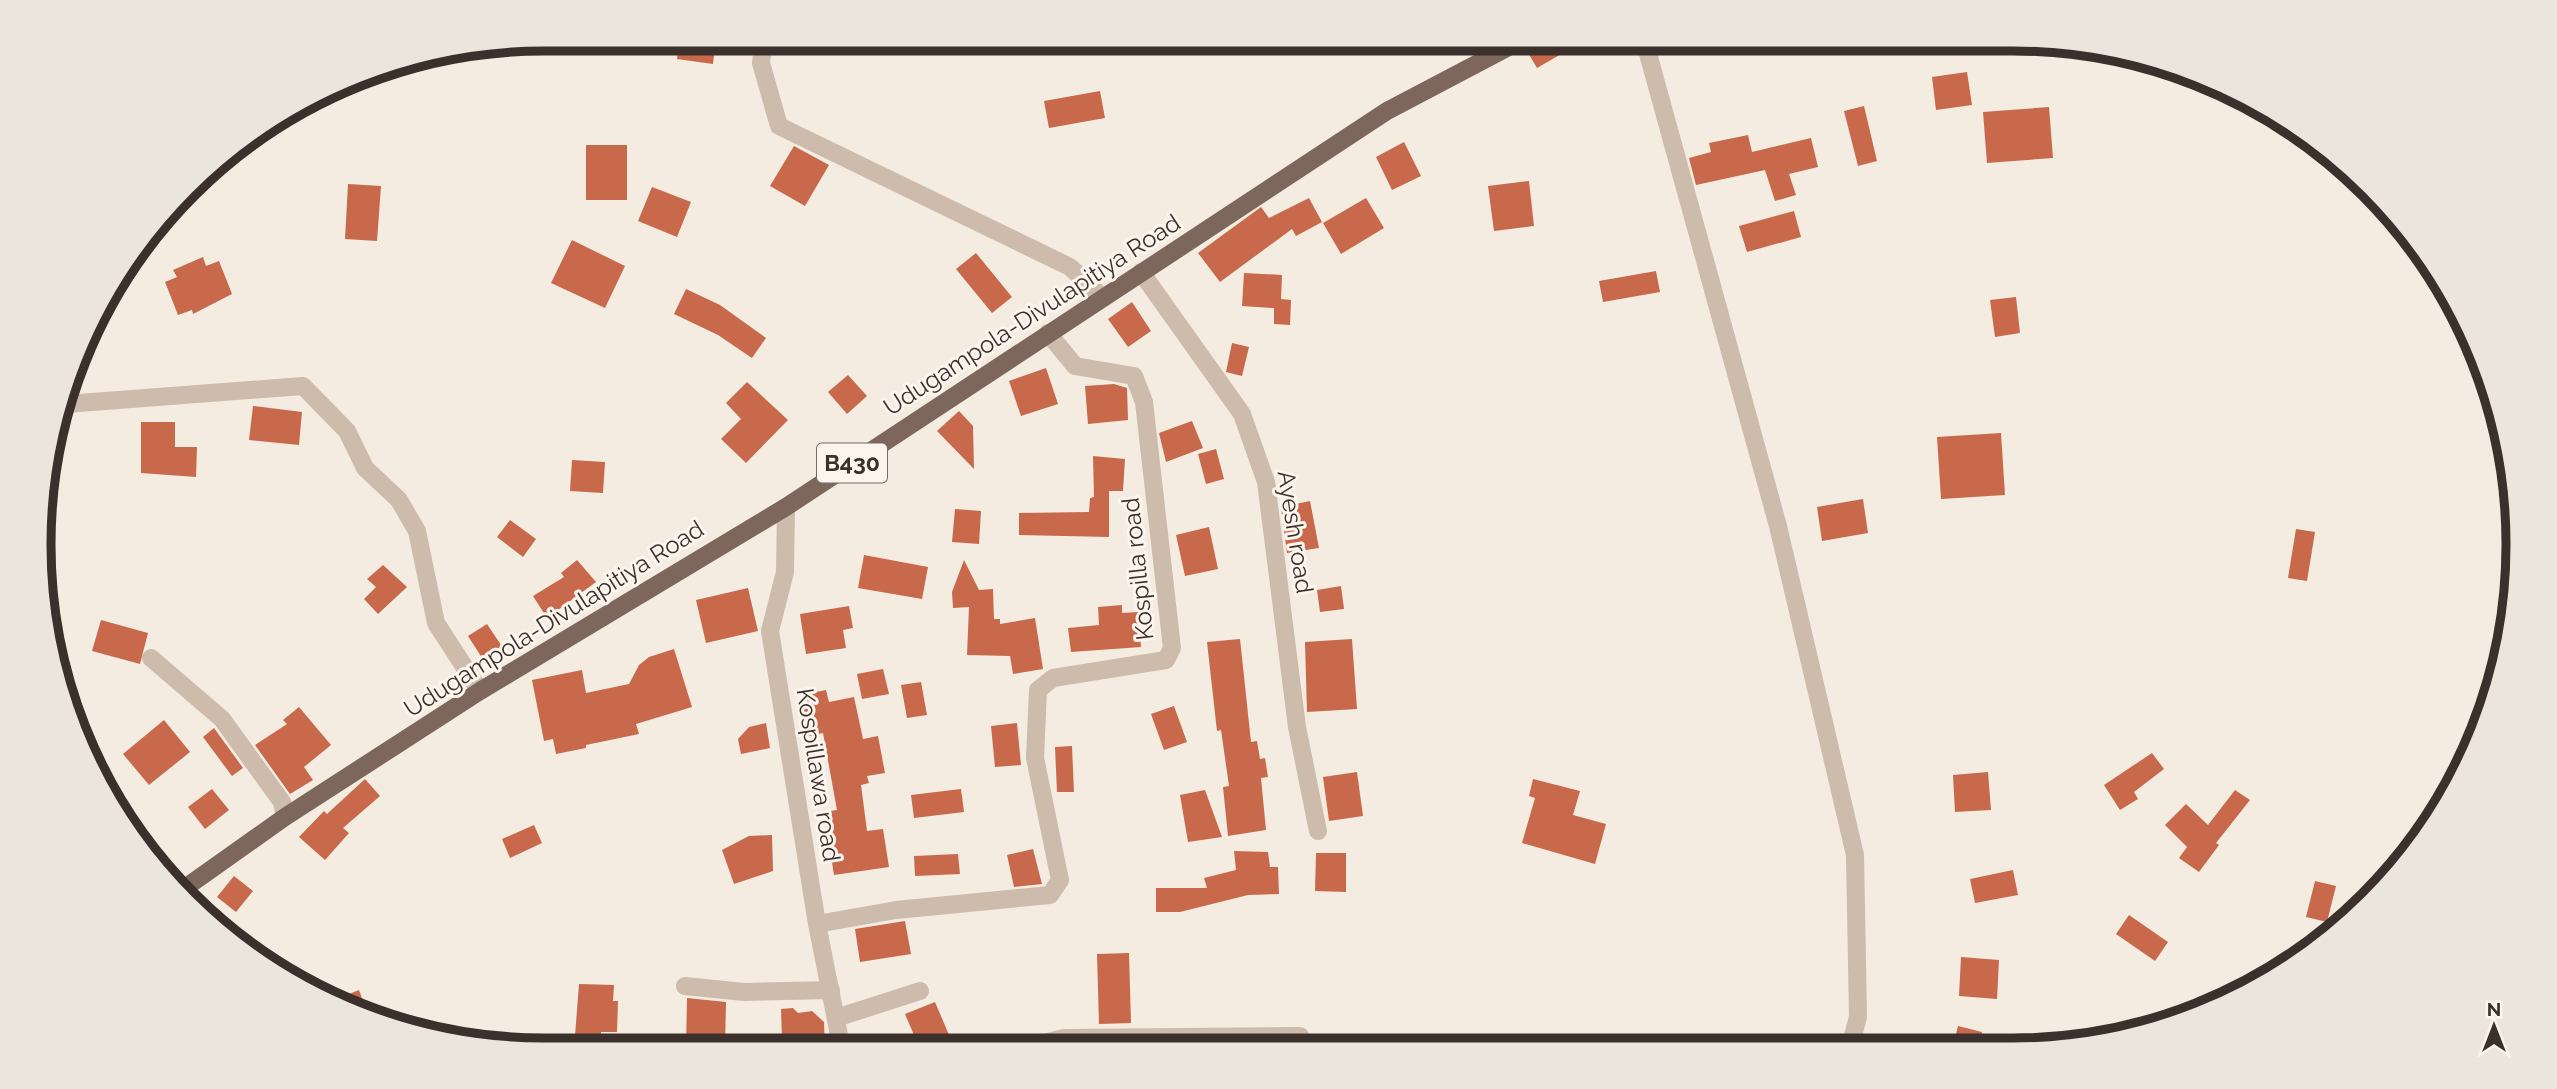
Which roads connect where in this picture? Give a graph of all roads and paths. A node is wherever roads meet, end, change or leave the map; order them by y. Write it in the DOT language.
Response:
graph roads {
  1 [pos="762,51"];
  2 [pos="1500,51"];
  3 [pos="1648,51"];
  4 [pos="1140,272"];
  5 [pos="1102,297"];
  6 [pos="1048,333"];
  7 [pos="72,404"];
  8 [pos="786,507"];
  9 [pos="151,658"];
  10 [pos="480,691"];
  11 [pos="285,817"];
  12 [pos="1318,831"];
  13 [pos="188,886"];
  14 [pos="817,924"];
  15 [pos="685,986"];
  16 [pos="831,990"];
  17 [pos="920,991"];
  18 [pos="836,1018"];
  19 [pos="1300,1036"];
  20 [pos="840,1038"];
  21 [pos="1064,1038"];
  22 [pos="1852,1038"];
  1 -- 5 [label="street"];
  2 -- 4 [label="main road, Udugampola-Divulapitiya Road / B430"];
  3 -- 22 [label="street"];
  4 -- 5 [label="main road, Udugampola-Divulapitiya Road / B430"];
  4 -- 12 [label="street, Ayesh road"];
  5 -- 6 [label="main road, Udugampola-Divulapitiya Road / B430"];
  6 -- 8 [label="main road, Udugampola-Divulapitiya Road / B430"];
  6 -- 14 [label="street, Kospilla road"];
  7 -- 10 [label="street"];
  8 -- 10 [label="main road, Udugampola-Divulapitiya Road / B430"];
  8 -- 14 [label="street, Kospillawa road"];
  9 -- 11 [label="street"];
  10 -- 11 [label="main road, Udugampola-Divulapitiya Road / B430"];
  11 -- 13 [label="main road, Udugampola-Divulapitiya Road / B430"];
  14 -- 16 [label="street, Kospillawa road"];
  15 -- 16 [label="street"];
  16 -- 18 [label="street, Kospillawa road"];
  17 -- 18 [label="street"];
  18 -- 20 [label="street, Kospillawa road"];
  19 -- 21 [label="street"];
}
